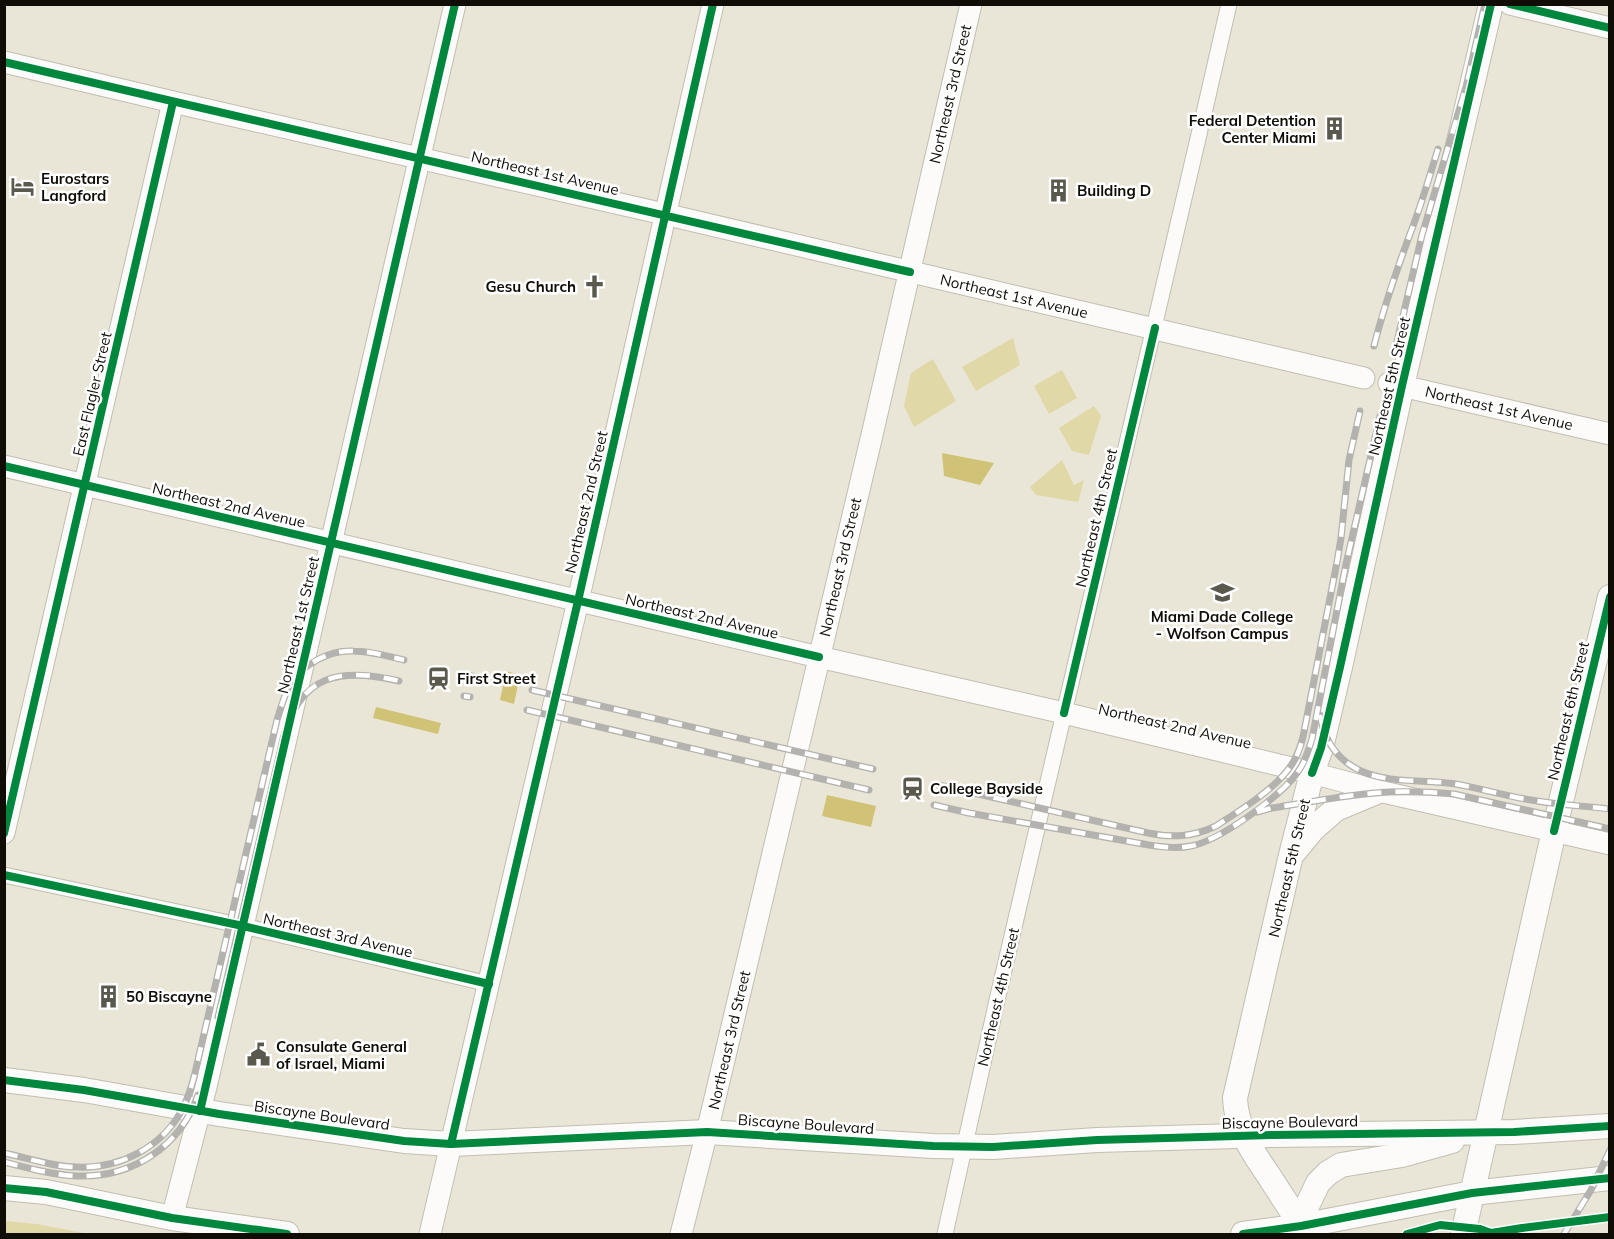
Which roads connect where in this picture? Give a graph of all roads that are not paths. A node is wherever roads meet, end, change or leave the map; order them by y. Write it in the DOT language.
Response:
graph roads {
  1 [pos="454,4"];
  2 [pos="712,4"];
  3 [pos="971,4"];
  4 [pos="1229,4"];
  5 [pos="1491,4"];
  6 [pos="1510,4"];
  7 [pos="1610,28"];
  8 [pos="4,62"];
  9 [pos="173,102"];
  10 [pos="419,158"];
  11 [pos="664,214"];
  12 [pos="910,272"];
  13 [pos="1155,328"];
  14 [pos="1364,378"];
  15 [pos="1396,385"];
  16 [pos="1610,434"];
  17 [pos="4,466"];
  18 [pos="85,485"];
  19 [pos="330,543"];
  20 [pos="1610,597"];
  21 [pos="578,601"];
  22 [pos="819,657"];
  23 [pos="1064,713"];
  24 [pos="12,771"];
  25 [pos="1312,773"];
  26 [pos="1379,791"];
  27 [pos="1554,831"];
  28 [pos="4,833"];
  29 [pos="1610,844"];
  30 [pos="1291,855"];
  31 [pos="4,875"];
  32 [pos="243,927"];
  33 [pos="489,984"];
  34 [pos="4,1080"];
  35 [pos="200,1111"];
  36 [pos="1610,1126"];
  37 [pos="1487,1131"];
  38 [pos="707,1132"];
  39 [pos="1244,1136"];
  40 [pos="451,1144"];
  41 [pos="963,1147"];
  42 [pos="1610,1179"];
  43 [pos="4,1188"];
  44 [pos="1472,1193"];
  45 [pos="172,1218"];
  46 [pos="1304,1230"];
  47 [pos="286,1234"];
  48 [pos="430,1234"];
  49 [pos="681,1234"];
  50 [pos="945,1234"];
  51 [pos="1243,1234"];
  52 [pos="1463,1234"];
  1 -- 10 [label="main road, Northeast 1st Street"];
  2 -- 11 [label="main road, Northeast 2nd Street"];
  3 -- 12 [label="main road, Northeast 3rd Street"];
  4 -- 13 [label="street, Northeast 4th Street"];
  5 -- 15 [label="main road, Northeast 5th Street"];
  6 -- 7 [label="main road"];
  8 -- 9 [label="main road, Northeast 1st Avenue"];
  9 -- 10 [label="main road, Northeast 1st Avenue"];
  9 -- 18 [label="main road, East Flagler Street"];
  10 -- 11 [label="main road, Northeast 1st Avenue"];
  10 -- 19 [label="main road, Northeast 1st Street"];
  11 -- 12 [label="main road, Northeast 1st Avenue"];
  11 -- 21 [label="main road, Northeast 2nd Street"];
  12 -- 13 [label="main road, Northeast 1st Avenue"];
  12 -- 22 [label="main road, Northeast 3rd Street"];
  13 -- 14 [label="main road, Northeast 1st Avenue"];
  13 -- 23 [label="street, Northeast 4th Street"];
  15 -- 16 [label="main road, Northeast 1st Avenue"];
  15 -- 25 [label="main road, Northeast 5th Street"];
  17 -- 18 [label="main road, Northeast 2nd Avenue"];
  18 -- 19 [label="main road, Northeast 2nd Avenue"];
  18 -- 24 [label="main road, East Flagler Street"];
  19 -- 21 [label="main road, Northeast 2nd Avenue"];
  19 -- 32 [label="main road, Northeast 1st Street"];
  20 -- 27 [label="main road, Northeast 6th Street"];
  21 -- 22 [label="main road, Northeast 2nd Avenue"];
  21 -- 33 [label="main road, Northeast 2nd Street"];
  22 -- 23 [label="main road, Northeast 2nd Avenue"];
  22 -- 38 [label="main road, Northeast 3rd Street"];
  23 -- 25 [label="main road, Northeast 2nd Avenue"];
  23 -- 41 [label="street, Northeast 4th Street"];
  24 -- 28 [label="main road, East Flagler Street"];
  25 -- 26 [label="main road, Northeast 2nd Avenue"];
  25 -- 30 [label="main road, Northeast 5th Street"];
  26 -- 27 [label="main road, Northeast 2nd Avenue"];
  26 -- 30 [label="main road"];
  27 -- 29 [label="main road, Northeast 2nd Avenue"];
  27 -- 37 [label="main road, Northeast 6th Street"];
  30 -- 39 [label="main road, Northeast 5th Street"];
  31 -- 32 [label="street, Northeast 3rd Avenue"];
  32 -- 33 [label="street, Northeast 3rd Avenue"];
  32 -- 35 [label="main road, Northeast 1st Street"];
  33 -- 40 [label="main road, Northeast 2nd Street"];
  34 -- 35 [label="main road, Biscayne Boulevard"];
  35 -- 40 [label="main road, Biscayne Boulevard"];
  35 -- 45 [label="main road, Northeast 1st Street"];
  36 -- 37 [label="main road, Biscayne Boulevard"];
  37 -- 39 [label="main road, Biscayne Boulevard"];
  37 -- 44 [label="main road, Northeast 6th Street"];
  37 -- 46 [label="main road"];
  38 -- 40 [label="main road, Biscayne Boulevard"];
  38 -- 41 [label="main road, Biscayne Boulevard"];
  38 -- 49 [label="main road, Northeast 3rd Street"];
  39 -- 41 [label="main road, Biscayne Boulevard"];
  39 -- 46 [label="main road, Northeast 5th Street"];
  40 -- 48 [label="main road, Northeast 2nd Street"];
  41 -- 50 [label="street, Northeast 4th Street"];
  42 -- 44 [label="main road"];
  43 -- 45 [label="main road"];
  44 -- 46 [label="main road"];
  44 -- 52 [label="main road, Northeast 6th Street"];
  45 -- 47 [label="main road"];
  46 -- 51 [label="main road"];
}
